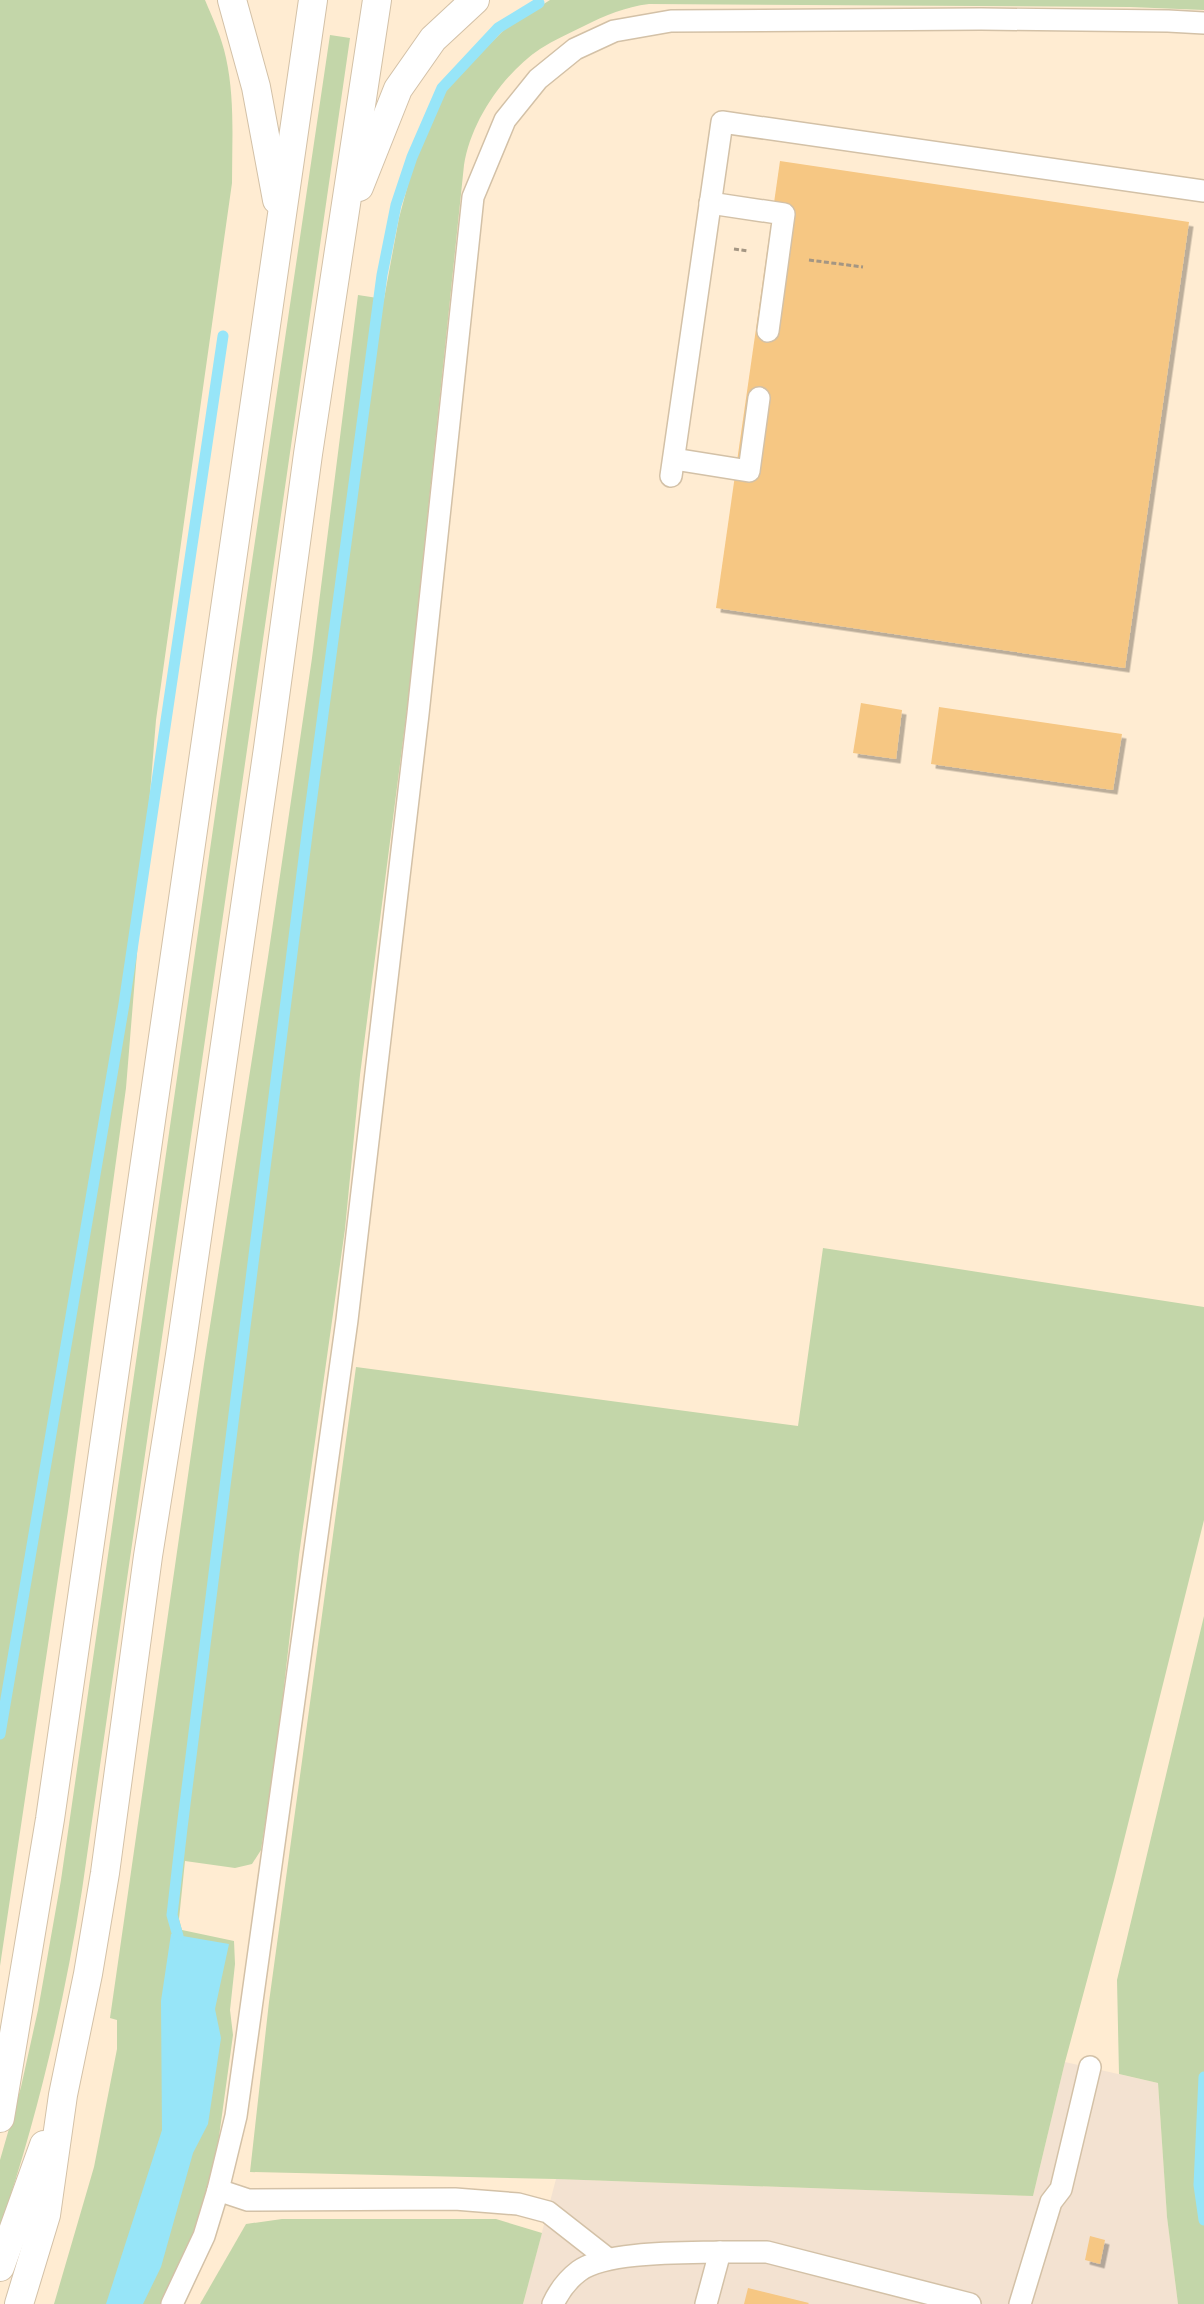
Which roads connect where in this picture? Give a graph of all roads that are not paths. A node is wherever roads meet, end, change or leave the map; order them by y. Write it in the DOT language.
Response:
graph roads {
  1 [pos="232,0"];
  2 [pos="313,0"];
  3 [pos="377,0"];
  4 [pos="475,0"];
  5 [pos="1204,23"];
  6 [pos="1204,191"];
  7 [pos="710,203"];
  8 [pos="280,221"];
  9 [pos="342,230"];
  10 [pos="768,331"];
  11 [pos="759,398"];
  12 [pos="18,2012"];
  13 [pos="0,2061"];
  14 [pos="1090,2067"];
  15 [pos="63,2094"];
  16 [pos="0,2118"];
  17 [pos="218,2190"];
  18 [pos="720,2252"];
  19 [pos="608,2259"];
  20 [pos="0,2267"];
  21 [pos="19,2304"];
  22 [pos="172,2304"];
  23 [pos="553,2304"];
  24 [pos="706,2304"];
  25 [pos="970,2304"];
  26 [pos="1020,2304"];
  1 -- 8 [label="highway"];
  2 -- 8 [label="highway"];
  3 -- 9 [label="highway"];
  4 -- 9 [label="highway"];
  5 -- 17 [label="lane"];
  6 -- 7 [label="lane"];
  7 -- 10 [label="lane"];
  7 -- 11 [label="lane"];
  8 -- 12 [label="highway"];
  9 -- 15 [label="highway"];
  12 -- 13 [label="highway"];
  12 -- 16 [label="highway"];
  14 -- 26 [label="lane"];
  15 -- 20 [label="highway"];
  15 -- 21 [label="highway"];
  17 -- 19 [label="lane"];
  17 -- 22 [label="lane"];
  18 -- 19 [label="lane"];
  18 -- 24 [label="lane"];
  18 -- 25 [label="lane"];
  19 -- 23 [label="lane"];
}
